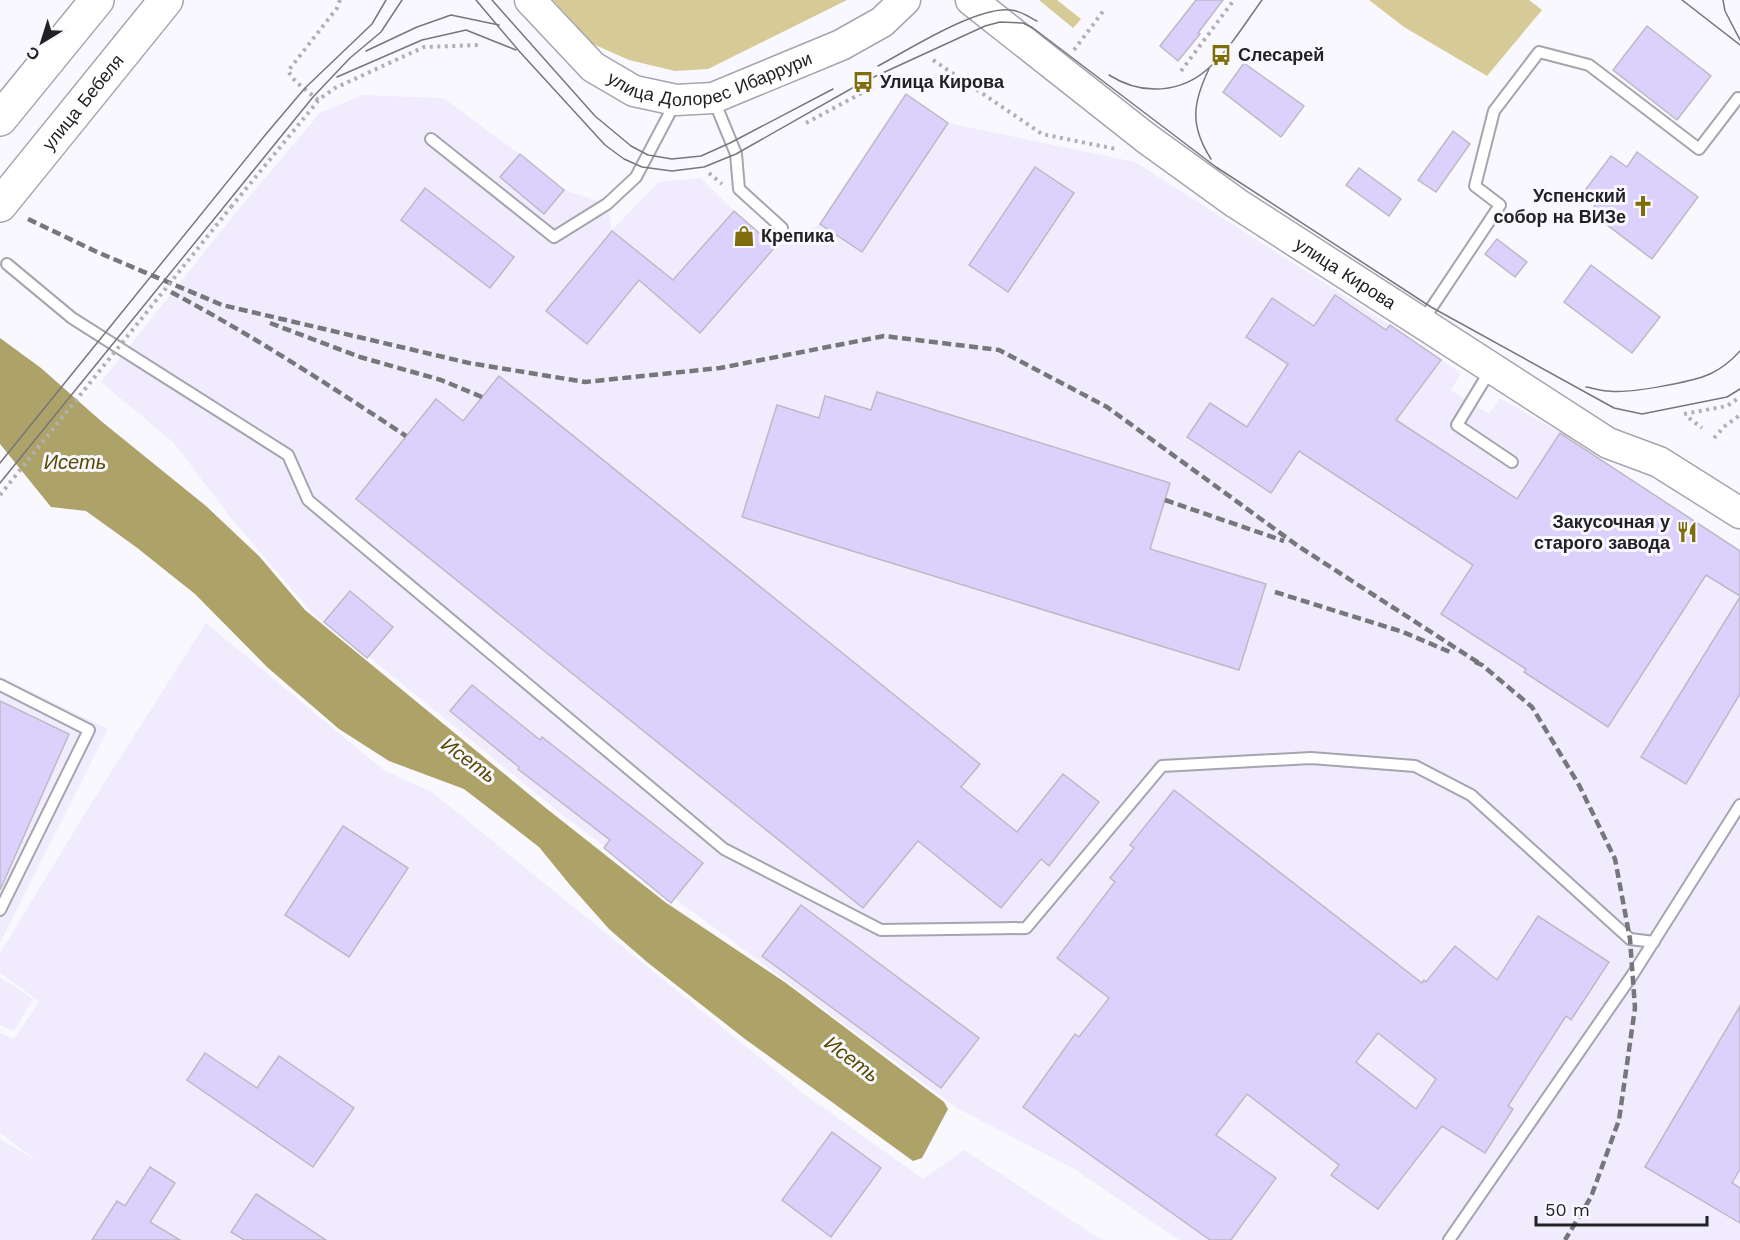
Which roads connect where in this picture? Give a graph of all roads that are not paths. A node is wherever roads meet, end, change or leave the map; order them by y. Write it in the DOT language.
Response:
graph roads {
  1 [pos="98,0"];
  2 [pos="166,0"];
  3 [pos="530,0"];
  4 [pos="905,0"];
  5 [pos="971,0"];
  6 [pos="713,98"];
  7 [pos="1738,98"];
  8 [pos="676,100"];
  9 [pos="0,119"];
  10 [pos="431,139"];
  11 [pos="0,206"];
  12 [pos="782,228"];
  13 [pos="7,264"];
  14 [pos="1422,322"];
  15 [pos="1491,368"];
  16 [pos="1512,462"];
  17 [pos="1740,513"];
  18 [pos="0,685"];
  19 [pos="1740,805"];
  20 [pos="0,910"];
  21 [pos="1654,942"];
  22 [pos="1449,1240"];
  1 -- 9 [label="main road"];
  2 -- 11 [label="main road, улица Бебеля"];
  3 -- 8 [label="street, улица Долорес Ибаррури"];
  4 -- 6 [label="street, улица Долорес Ибаррури"];
  5 -- 14 [label="street, улица Кирова"];
  6 -- 8 [label="street, улица Долорес Ибаррури"];
  6 -- 12 [label="lane"];
  7 -- 14 [label="lane"];
  8 -- 10 [label="lane"];
  13 -- 21 [label="lane"];
  14 -- 15 [label="street, улица Кирова"];
  15 -- 16 [label="lane"];
  15 -- 17 [label="street, улица Кирова"];
  18 -- 20 [label="lane"];
  19 -- 21 [label="lane"];
  21 -- 22 [label="lane"];
}
